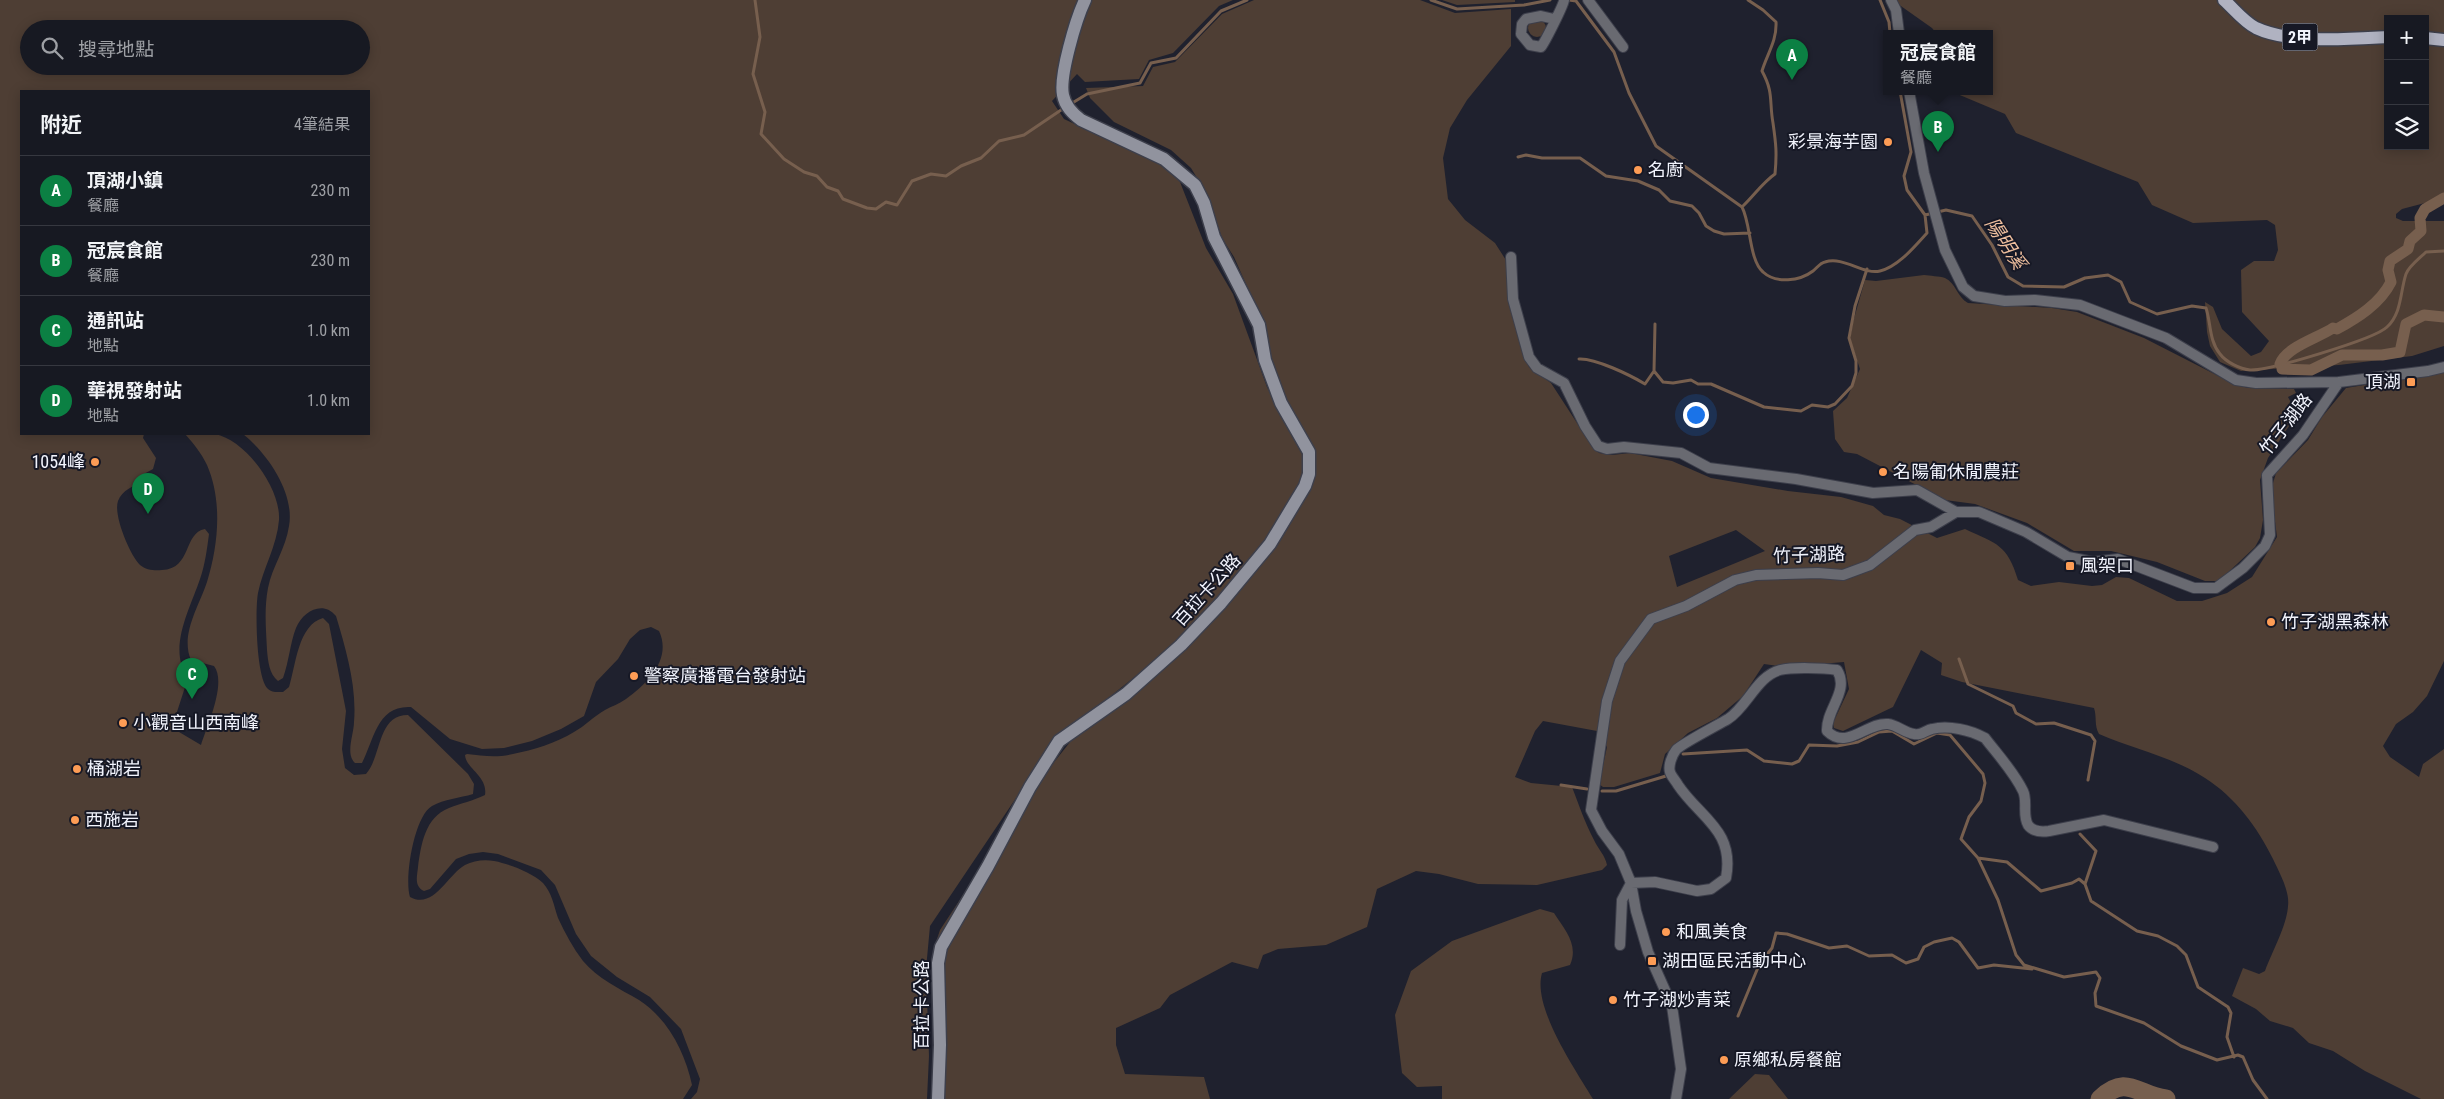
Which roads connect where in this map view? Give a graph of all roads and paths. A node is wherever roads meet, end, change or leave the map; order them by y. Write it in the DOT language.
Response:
graph roads {
  1 [pos="1085,0"];
  2 [pos="1588,0"];
  3 [pos="1891,0"];
  4 [pos="2224,0"];
  5 [pos="1564,1"];
  6 [pos="1554,19"];
  7 [pos="1899,30"];
  8 [pos="2384,37"];
  9 [pos="2429,38"];
  10 [pos="2444,40"];
  11 [pos="1623,48"];
  12 [pos="1910,95"];
  13 [pos="1511,257"];
  14 [pos="2444,366"];
  15 [pos="2338,382"];
  16 [pos="1956,512"];
  17 [pos="2213,846"];
  18 [pos="1631,883"];
  19 [pos="1620,945"];
  20 [pos="938,1099"];
  21 [pos="1676,1099"];
  1 -- 20 [label="main road, 百拉卡公路"];
  2 -- 11 [label="street"];
  3 -- 7 [label="street"];
  4 -- 8 [label="main road, 2甲"];
  5 -- 6 [label="street"];
  9 -- 10 [label="main road"];
  12 -- 15 [label="street"];
  13 -- 16 [label="street"];
  14 -- 15 [label="street"];
  15 -- 16 [label="street, 竹子湖路"];
  16 -- 18 [label="street, 竹子湖路"];
  17 -- 18 [label="street"];
  18 -- 19 [label="street"];
  18 -- 21 [label="street, 竹子湖路"];
}
